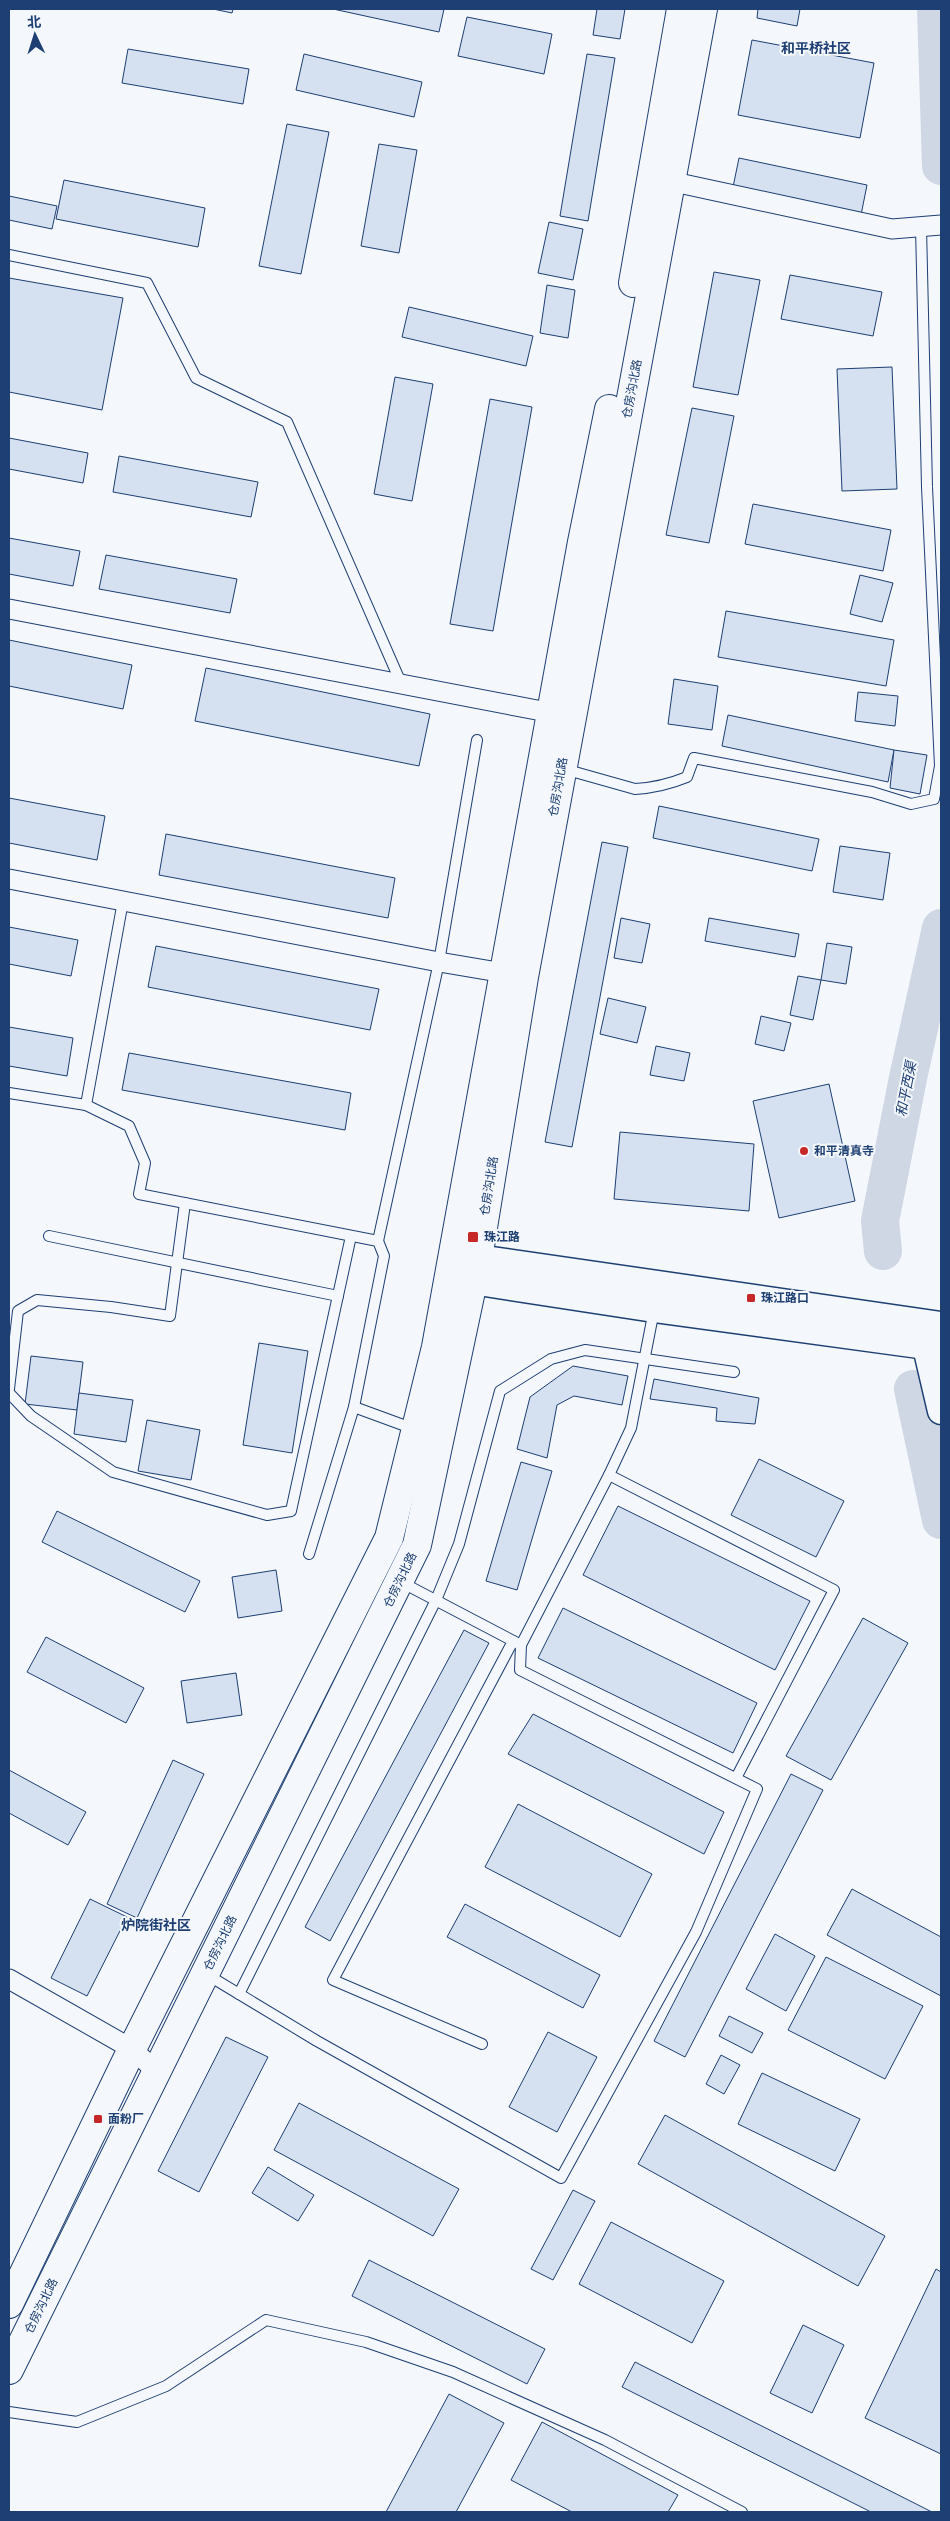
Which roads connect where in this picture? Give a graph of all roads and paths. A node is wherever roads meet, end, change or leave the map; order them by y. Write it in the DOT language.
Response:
graph roads {
  1 [pos="681,9"];
  2 [pos="703,9"];
  3 [pos="661,179"];
  4 [pos="941,225"];
  5 [pos="921,226"];
  6 [pos="9,255"];
  7 [pos="9,610"];
  8 [pos="402,683"];
  9 [pos="561,714"];
  10 [pos="477,740"];
  11 [pos="562,769"];
  12 [pos="9,879"];
  13 [pos="123,901"];
  14 [pos="439,962"];
  15 [pos="504,973"];
  16 [pos="9,1093"];
  17 [pos="86,1105"];
  18 [pos="185,1202"];
  19 [pos="49,1236"];
  20 [pos="351,1236"];
  21 [pos="378,1241"];
  22 [pos="177,1263"];
  23 [pos="464,1268"];
  24 [pos="338,1296"];
  25 [pos="654,1309"];
  26 [pos="933,1336"];
  27 [pos="644,1360"];
  28 [pos="734,1372"];
  29 [pos="9,1391"];
  30 [pos="354,1407"];
  31 [pos="941,1411"];
  32 [pos="416,1430"];
  33 [pos="609,1475"];
  34 [pos="309,1554"];
  35 [pos="399,1582"];
  36 [pos="436,1600"];
  37 [pos="517,1643"];
  38 [pos="736,1778"];
  39 [pos="205,1974"];
  40 [pos="9,1979"];
  41 [pos="239,1994"];
  42 [pos="482,2044"];
  43 [pos="132,2049"];
  44 [pos="157,2072"];
  45 [pos="9,2304"];
  46 [pos="9,2370"];
  47 [pos="9,2412"];
  48 [pos="742,2512"];
  1 -- 3 [label="main road, 仓房沟北路"];
  2 -- 3 [label="main road, 仓房沟北路"];
  3 -- 5 [label="street"];
  3 -- 9 [label="main road, 仓房沟北路"];
  4 -- 5 [label="street"];
  5 -- 11 [label="lane"];
  6 -- 8 [label="lane"];
  7 -- 8 [label="street"];
  8 -- 9 [label="street"];
  9 -- 11 [label="main road, 仓房沟北路"];
  9 -- 15 [label="main road, 仓房沟北路"];
  10 -- 14 [label="lane"];
  11 -- 23 [label="main road, 仓房沟北路"];
  12 -- 13 [label="street"];
  13 -- 14 [label="street"];
  13 -- 17 [label="lane"];
  14 -- 15 [label="street"];
  14 -- 21 [label="lane"];
  15 -- 23 [label="main road, 仓房沟北路"];
  16 -- 17 [label="lane"];
  17 -- 18 [label="lane"];
  18 -- 20 [label="lane"];
  18 -- 22 [label="lane"];
  19 -- 22 [label="lane"];
  20 -- 21 [label="lane"];
  20 -- 24 [label="lane"];
  21 -- 30 [label="lane"];
  22 -- 24 [label="lane"];
  22 -- 29 [label="lane"];
  23 -- 25 [label="street"];
  23 -- 26 [label="street"];
  23 -- 32 [label="main road, 仓房沟北路"];
  23 -- 35 [label="main road, 仓房沟北路"];
  24 -- 29 [label="lane"];
  25 -- 26 [label="street"];
  25 -- 27 [label="lane"];
  26 -- 31 [label="street"];
  27 -- 28 [label="lane"];
  27 -- 33 [label="lane"];
  27 -- 36 [label="lane"];
  30 -- 32 [label="lane"];
  30 -- 34 [label="lane"];
  32 -- 43 [label="main road, 仓房沟北路"];
  33 -- 37 [label="lane"];
  33 -- 38 [label="lane"];
  35 -- 36 [label="lane"];
  35 -- 39 [label="main road, 仓房沟北路"];
  36 -- 37 [label="lane"];
  36 -- 41 [label="lane"];
  37 -- 38 [label="lane"];
  37 -- 42 [label="lane"];
  38 -- 41 [label="lane"];
  39 -- 41 [label="lane"];
  39 -- 44 [label="main road, 仓房沟北路"];
  40 -- 43 [label="street"];
  43 -- 44 [label="street"];
  43 -- 45 [label="main road, 仓房沟北路"];
  44 -- 46 [label="main road, 仓房沟北路"];
  47 -- 48 [label="lane"];
}
